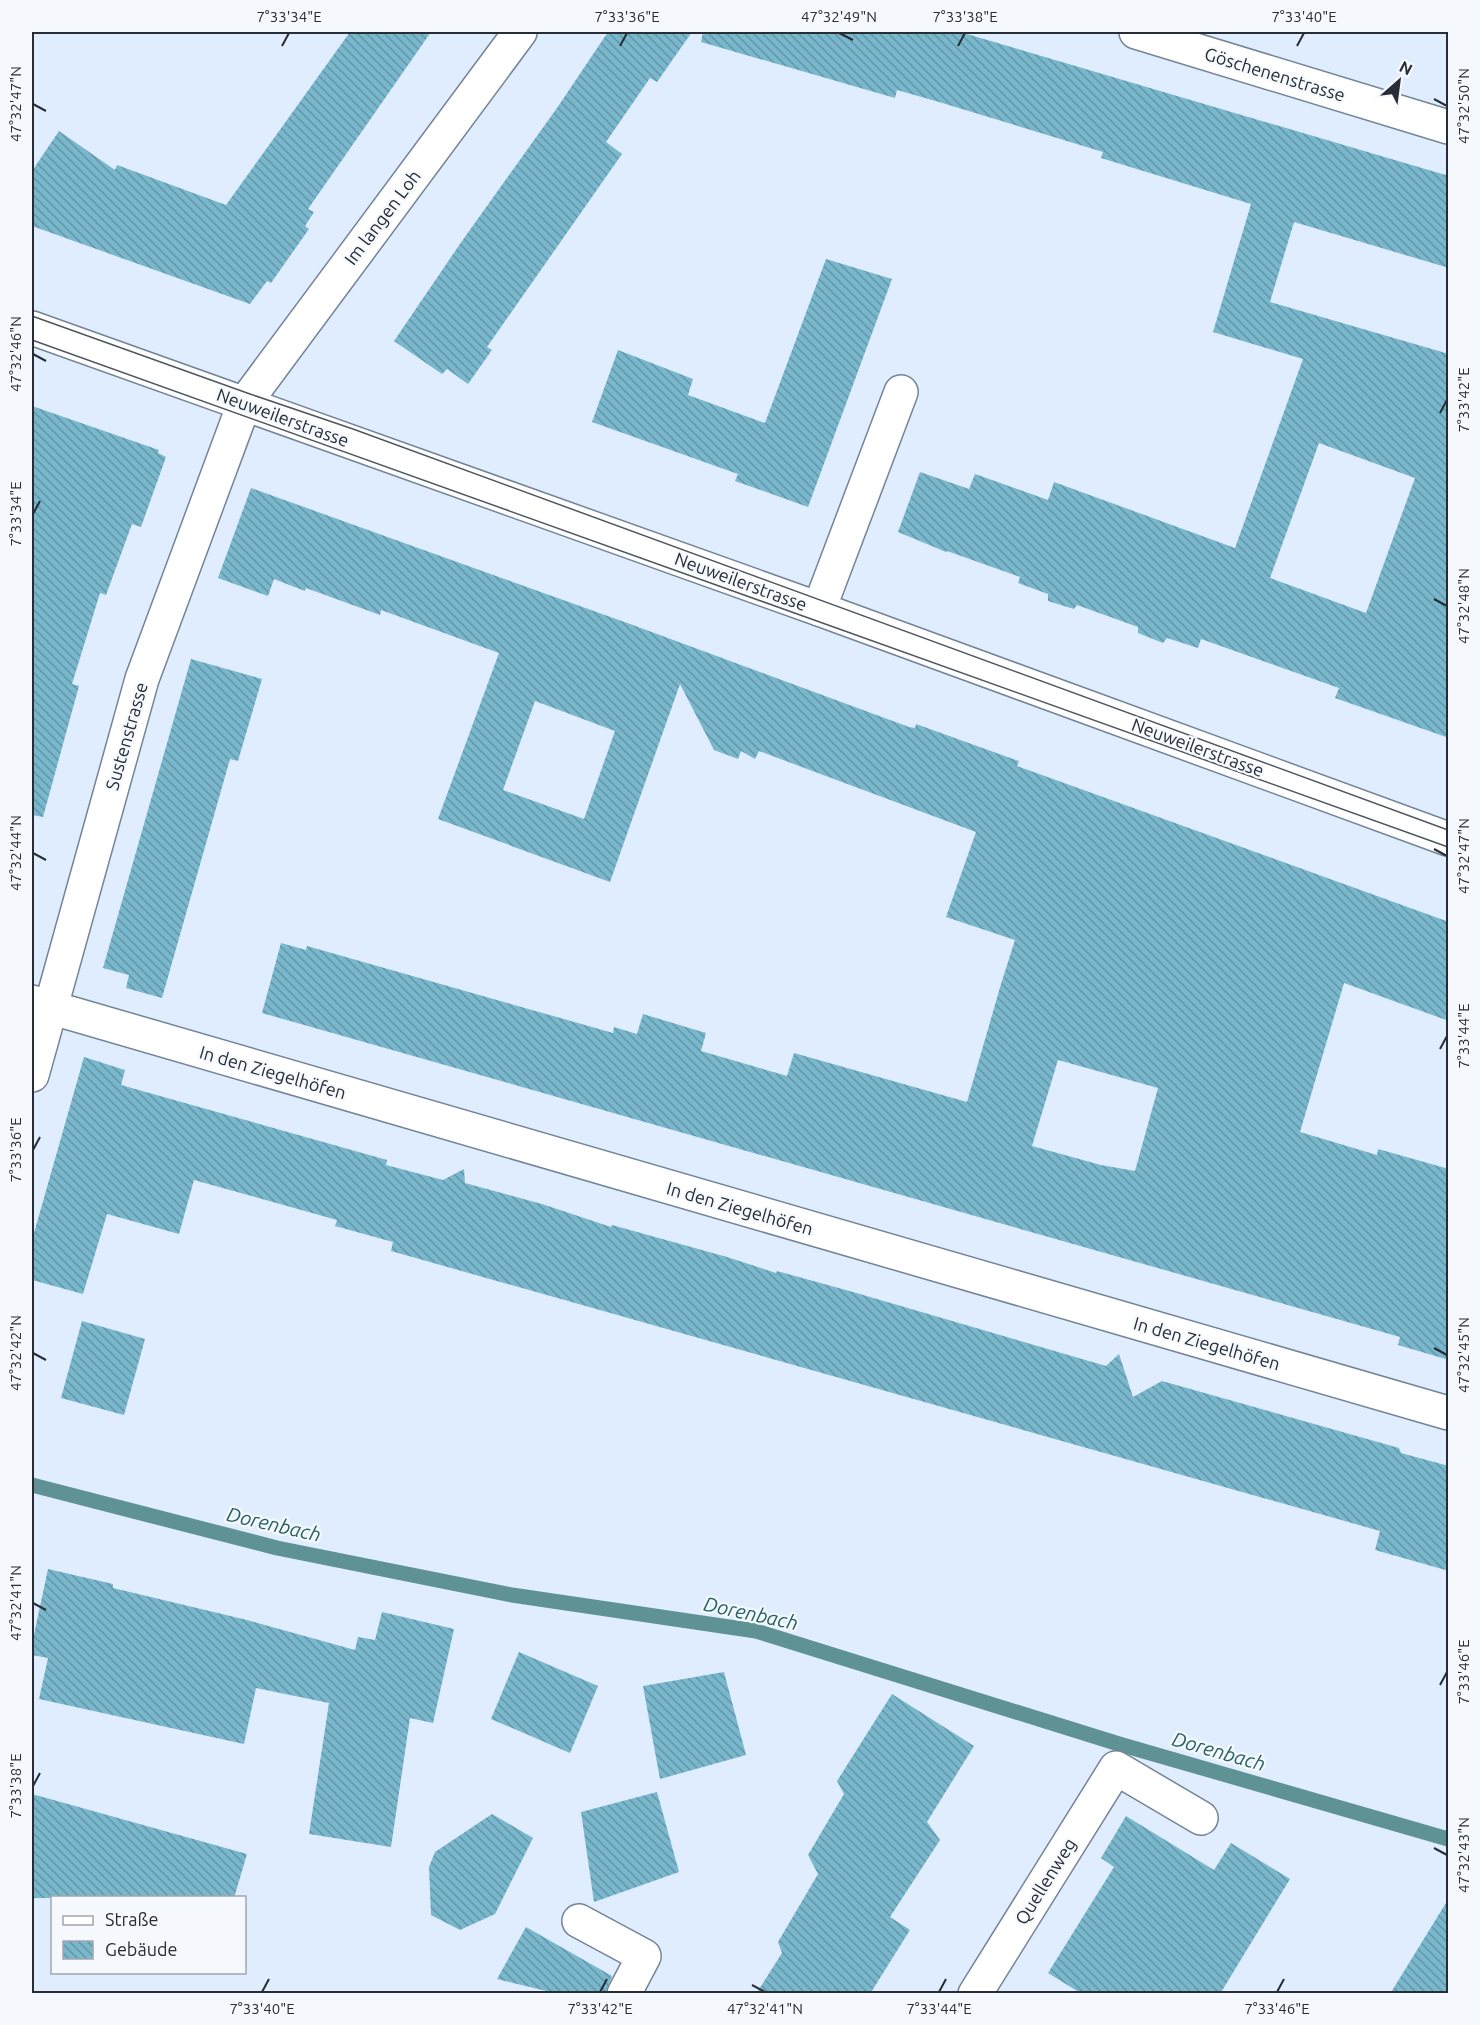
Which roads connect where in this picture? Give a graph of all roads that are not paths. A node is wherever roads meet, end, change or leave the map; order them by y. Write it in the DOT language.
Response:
graph roads {
  1 [pos="520,32"];
  2 [pos="1136,32"];
  3 [pos="1449,127"];
  4 [pos="32,328"];
  5 [pos="901,392"];
  6 [pos="244,404"];
  7 [pos="819,609"];
  8 [pos="1449,839"];
  9 [pos="40,1005"];
  10 [pos="32,1075"];
  11 [pos="1449,1413"];
  12 [pos="1201,1818"];
  13 [pos="579,1921"];
  14 [pos="624,1994"];
  15 [pos="975,1994"];
  1 -- 6 [label="street, Im langen Loh"];
  2 -- 3 [label="street, Göschenenstrasse"];
  4 -- 6 [label="street, Neuweilerstrasse"];
  5 -- 7 [label="street"];
  6 -- 7 [label="street, Neuweilerstrasse"];
  6 -- 9 [label="street, Sustenstrasse"];
  7 -- 8 [label="street, Neuweilerstrasse"];
  9 -- 10 [label="street, Sustenstrasse"];
  9 -- 11 [label="street, In den Ziegelhöfen"];
  12 -- 15 [label="street, Quellenweg"];
  13 -- 14 [label="street"];
}
